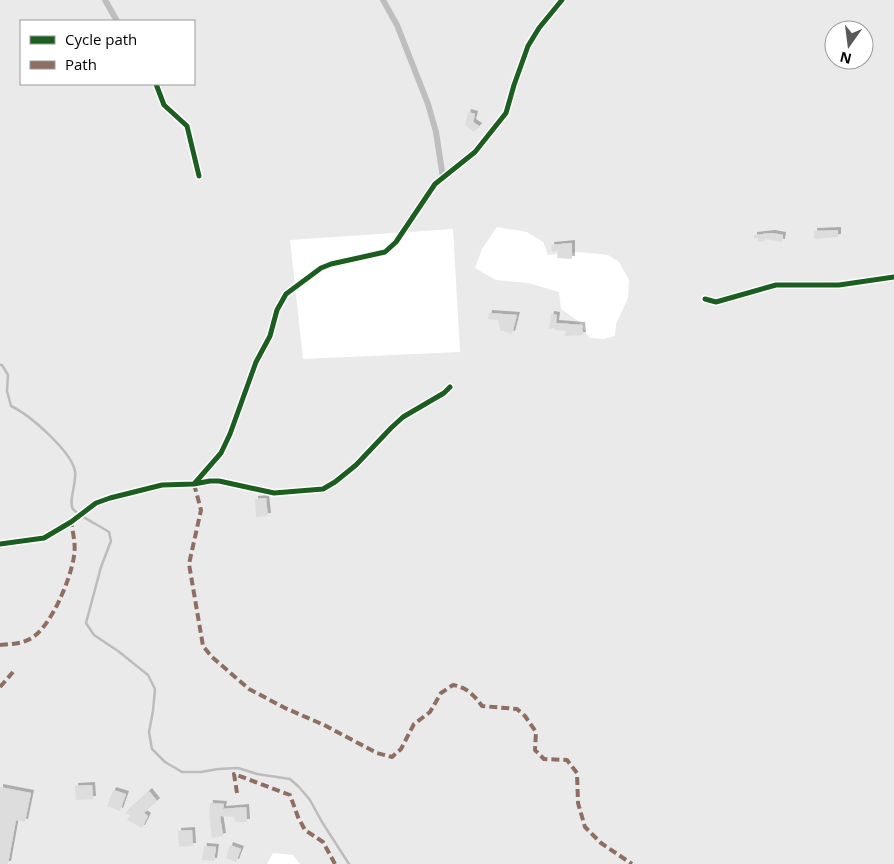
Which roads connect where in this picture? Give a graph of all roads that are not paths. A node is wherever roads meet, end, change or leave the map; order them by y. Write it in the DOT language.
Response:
graph roads {
  1 [pos="105,0"];
  2 [pos="383,0"];
  3 [pos="562,0"];
  4 [pos="116,20"];
  5 [pos="156,85"];
  6 [pos="200,176"];
  7 [pos="443,178"];
  8 [pos="894,277"];
  9 [pos="705,299"];
  10 [pos="450,387"];
  11 [pos="194,484"];
  12 [pos="0,544"];
  1 -- 4 [label="street"];
  2 -- 7 [label="street"];
  3 -- 7 [label="street"];
  5 -- 6 [label="street"];
  7 -- 11 [label="street"];
  8 -- 9 [label="street"];
  10 -- 11 [label="street"];
  11 -- 12 [label="street"];
}
